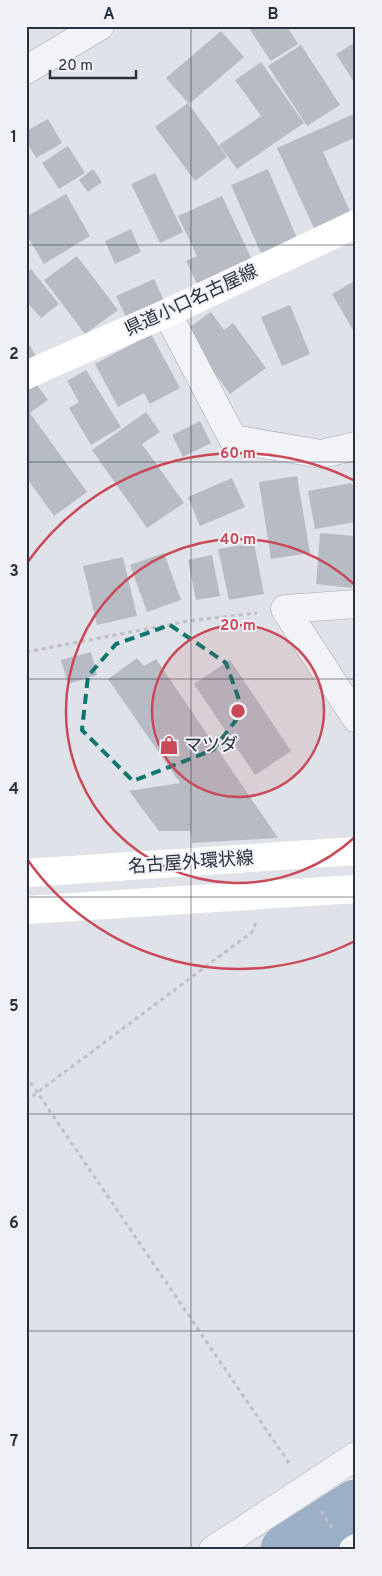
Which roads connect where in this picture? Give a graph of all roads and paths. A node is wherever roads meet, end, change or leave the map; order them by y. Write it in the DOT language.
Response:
graph roads {
  1 [pos="100,26"];
  2 [pos="26,70"];
  3 [pos="356,224"];
  4 [pos="167,313"];
  5 [pos="26,375"];
  6 [pos="356,446"];
  7 [pos="356,604"];
  8 [pos="285,609"];
  9 [pos="26,652"];
  10 [pos="356,718"];
  11 [pos="356,851"];
  12 [pos="26,873"];
  13 [pos="356,890"];
  14 [pos="267,895"];
  15 [pos="28,908"];
  16 [pos="26,1076"];
  17 [pos="38,1092"];
  18 [pos="26,1101"];
  19 [pos="356,1456"];
  20 [pos="306,1490"];
  21 [pos="348,1544"];
  22 [pos="213,1550"];
  1 -- 2 [label="street"];
  3 -- 4 [label="main road, 県道小口名古屋線"];
  4 -- 5 [label="main road, 県道小口名古屋線"];
  4 -- 6 [label="street"];
  7 -- 8 [label="street"];
  8 -- 9 [label="path"];
  8 -- 10 [label="street"];
  11 -- 12 [label="main road, 名古屋外環状線"];
  13 -- 14 [label="main road"];
  14 -- 15 [label="main road"];
  14 -- 17 [label="path"];
  16 -- 17 [label="path"];
  17 -- 18 [label="path"];
  17 -- 20 [label="path"];
  19 -- 20 [label="street"];
  20 -- 21 [label="path"];
  20 -- 22 [label="street"];
}
